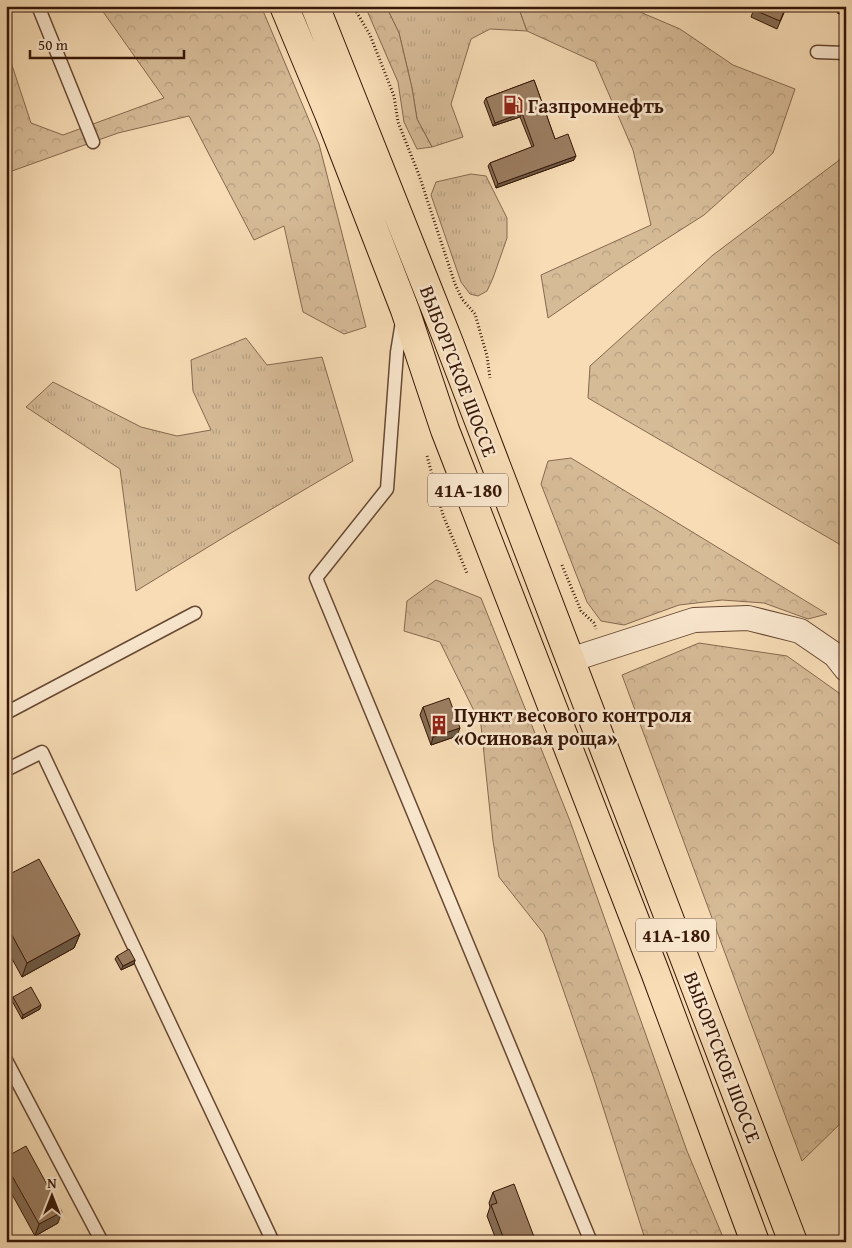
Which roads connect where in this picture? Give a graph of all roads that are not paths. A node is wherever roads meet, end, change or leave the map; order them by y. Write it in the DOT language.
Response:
graph roads {
  1 [pos="38,6"];
  2 [pos="284,6"];
  3 [pos="315,6"];
  4 [pos="817,52"];
  5 [pos="846,53"];
  6 [pos="93,142"];
  7 [pos="404,310"];
  8 [pos="195,613"];
  9 [pos="570,660"];
  10 [pos="846,669"];
  11 [pos="6,713"];
  12 [pos="6,770"];
  13 [pos="6,1060"];
  14 [pos="781,1210"];
  15 [pos="102,1242"];
  16 [pos="273,1242"];
  17 [pos="591,1242"];
  18 [pos="755,1242"];
  19 [pos="793,1242"];
  20 [pos="800,1242"];
  1 -- 6 [label="lane"];
  2 -- 7 [label="main road, ВЫБОРГСКОЕ ШОССЕ / 41А-180"];
  3 -- 9 [label="main road, ВЫБОРГСКОЕ ШОССЕ / 41А-180"];
  4 -- 5 [label="lane"];
  7 -- 17 [label="lane"];
  7 -- 18 [label="main road, ВЫБОРГСКОЕ ШОССЕ / 41А-180"];
  8 -- 11 [label="lane"];
  9 -- 10 [label="street"];
  9 -- 14 [label="main road, ВЫБОРГСКОЕ ШОССЕ / 41А-180"];
  12 -- 16 [label="lane"];
  13 -- 15 [label="lane"];
  14 -- 19 [label="main road, ВЫБОРГСКОЕ ШОССЕ / 41А-180"];
  14 -- 20 [label="main road"];
}
